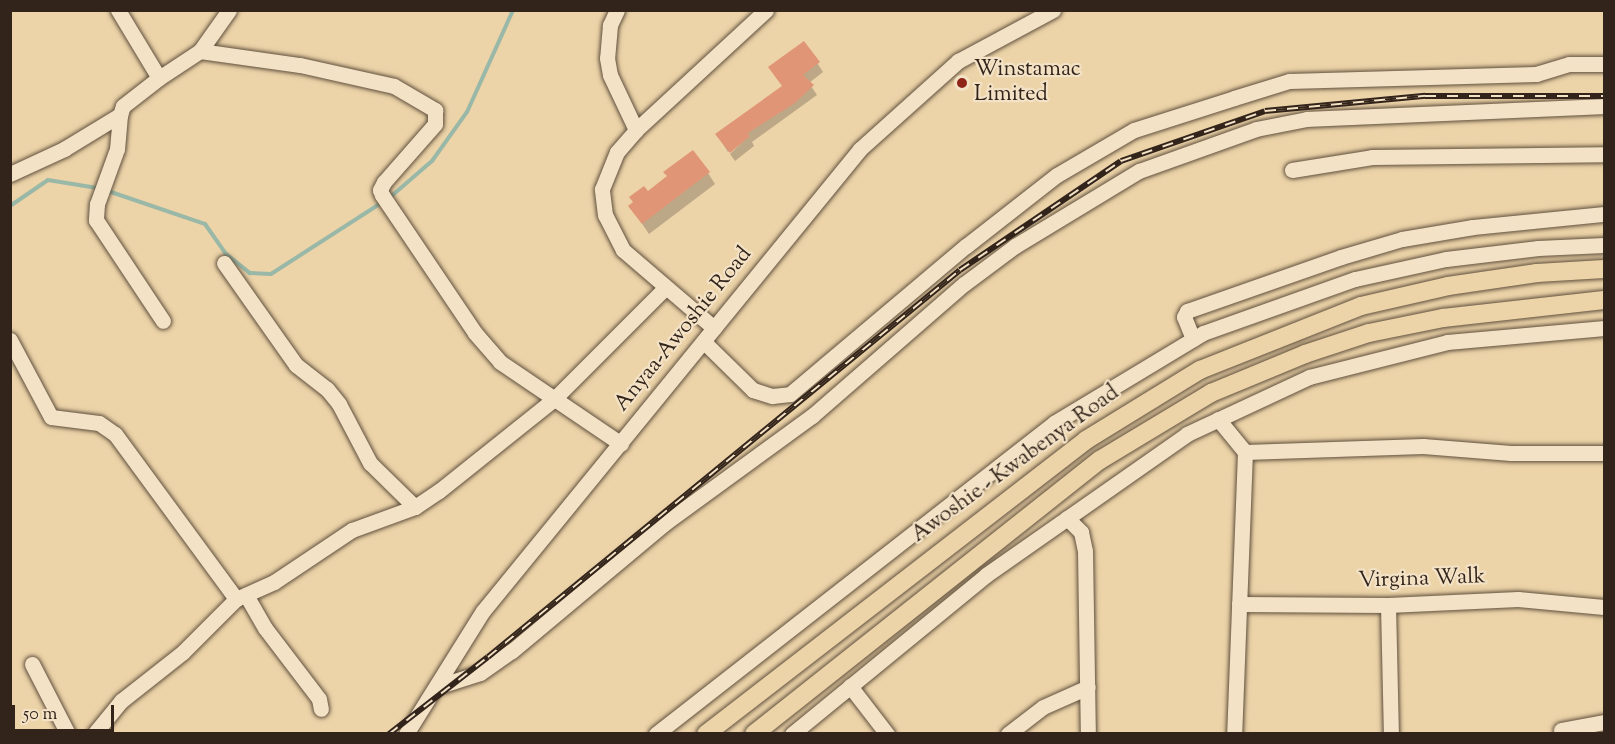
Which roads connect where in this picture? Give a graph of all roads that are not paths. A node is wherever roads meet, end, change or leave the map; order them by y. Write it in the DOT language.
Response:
graph roads {
  1 [pos="118,10"];
  2 [pos="230,10"];
  3 [pos="617,10"];
  4 [pos="766,10"];
  5 [pos="1053,10"];
  6 [pos="200,51"];
  7 [pos="1605,64"];
  8 [pos="159,78"];
  9 [pos="1605,106"];
  10 [pos="120,115"];
  11 [pos="636,130"];
  12 [pos="1605,154"];
  13 [pos="1292,170"];
  14 [pos="10,174"];
  15 [pos="1605,214"];
  16 [pos="1605,245"];
  17 [pos="224,263"];
  18 [pos="1605,269"];
  19 [pos="666,288"];
  20 [pos="1605,300"];
  21 [pos="163,321"];
  22 [pos="714,328"];
  23 [pos="1605,328"];
  24 [pos="1193,339"];
  25 [pos="10,340"];
  26 [pos="704,342"];
  27 [pos="553,400"];
  28 [pos="1218,419"];
  29 [pos="621,444"];
  30 [pos="1245,452"];
  31 [pos="1605,453"];
  32 [pos="415,507"];
  33 [pos="1067,518"];
  34 [pos="241,597"];
  35 [pos="1239,604"];
  36 [pos="1388,605"];
  37 [pos="1605,607"];
  38 [pos="823,639"];
  39 [pos="32,664"];
  40 [pos="839,666"];
  41 [pos="850,686"];
  42 [pos="436,687"];
  43 [pos="1088,687"];
  44 [pos="321,709"];
  45 [pos="1605,722"];
  46 [pos="1561,730"];
  47 [pos="68,734"];
  48 [pos="94,734"];
  49 [pos="405,734"];
  50 [pos="656,734"];
  51 [pos="706,734"];
  52 [pos="754,734"];
  53 [pos="792,734"];
  54 [pos="887,734"];
  55 [pos="1008,734"];
  56 [pos="1088,734"];
  57 [pos="1234,734"];
  58 [pos="1391,734"];
  1 -- 8 [label="street"];
  2 -- 6 [label="street"];
  3 -- 11 [label="street"];
  4 -- 11 [label="street"];
  5 -- 22 [label="street, Anyaa-Awoshie Road"];
  6 -- 8 [label="street"];
  6 -- 27 [label="street"];
  7 -- 26 [label="street"];
  8 -- 10 [label="street"];
  9 -- 42 [label="street"];
  10 -- 14 [label="street"];
  10 -- 21 [label="street"];
  11 -- 19 [label="street"];
  12 -- 13 [label="street"];
  15 -- 24 [label="street"];
  16 -- 24 [label="street"];
  17 -- 32 [label="street"];
  18 -- 38 [label="main road, Awoshie - Kwabenya Road"];
  19 -- 22 [label="street"];
  19 -- 27 [label="street"];
  20 -- 40 [label="main road, Awoshie - Kwabenya Road"];
  22 -- 26 [label="street, Anyaa-Awoshie Road"];
  23 -- 28 [label="street"];
  24 -- 50 [label="street"];
  25 -- 34 [label="street"];
  26 -- 29 [label="street, Anyaa-Awoshie Road"];
  27 -- 29 [label="street"];
  27 -- 32 [label="street"];
  28 -- 30 [label="street"];
  28 -- 33 [label="street"];
  29 -- 42 [label="street, Anyaa-Awoshie Road"];
  30 -- 31 [label="street"];
  30 -- 35 [label="street"];
  32 -- 34 [label="street"];
  33 -- 41 [label="street"];
  33 -- 43 [label="street"];
  34 -- 44 [label="street"];
  34 -- 48 [label="street"];
  35 -- 36 [label="street, Virgina Walk"];
  35 -- 57 [label="street"];
  36 -- 37 [label="street, Virgina Walk"];
  36 -- 58 [label="street"];
  38 -- 40 [label="main road"];
  38 -- 51 [label="main road, Awoshie - Kwabenya Road"];
  39 -- 47 [label="street"];
  40 -- 52 [label="main road, Awoshie - Kwabenya Road"];
  41 -- 53 [label="street"];
  41 -- 54 [label="street"];
  42 -- 49 [label="street, Anyaa-Awoshie Road"];
  43 -- 55 [label="street"];
  43 -- 56 [label="street"];
  45 -- 46 [label="street"];
}
